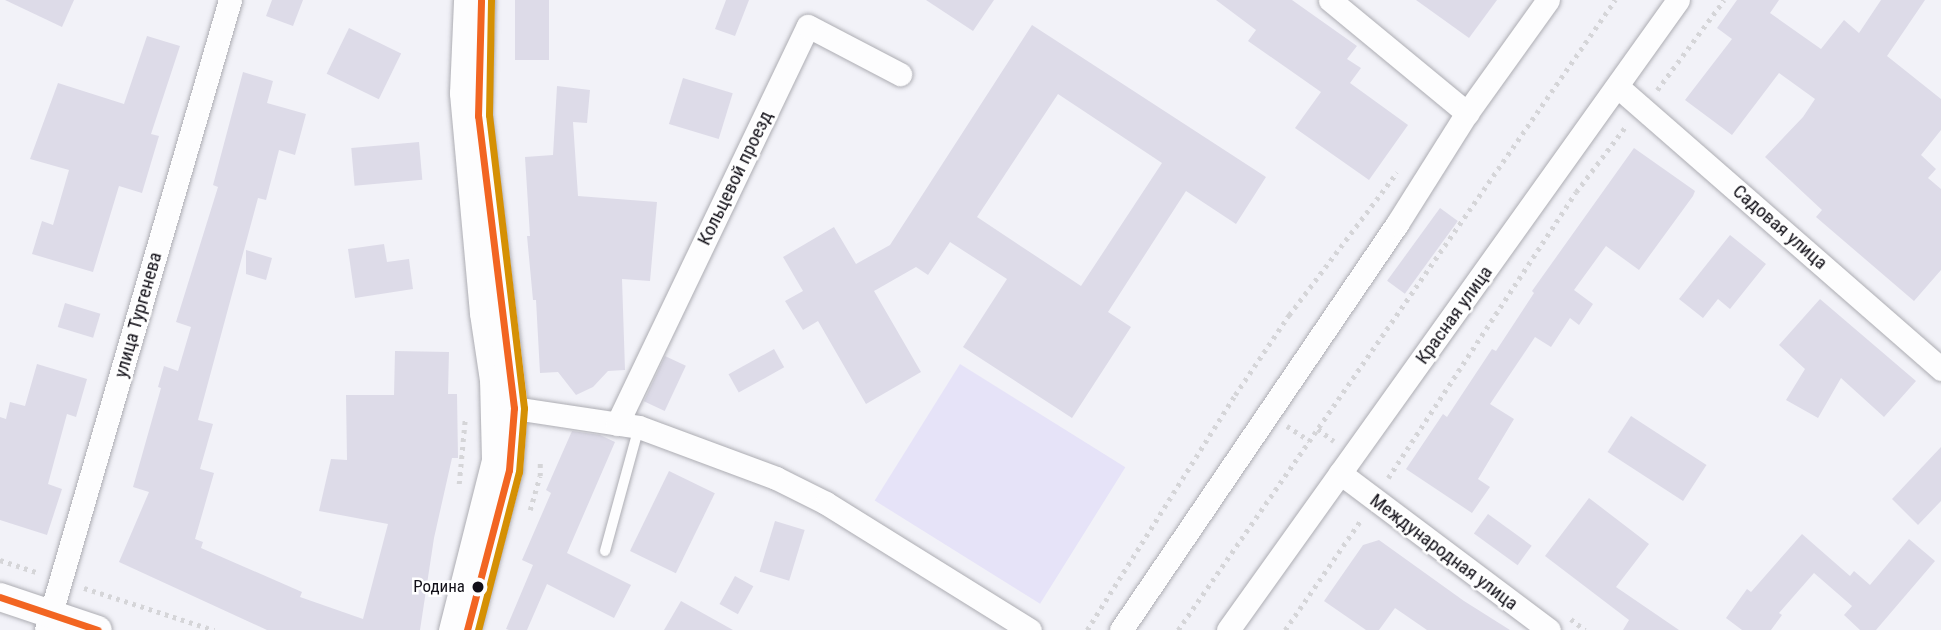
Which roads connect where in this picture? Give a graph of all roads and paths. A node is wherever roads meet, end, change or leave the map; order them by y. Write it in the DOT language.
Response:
graph roads {
  1 [pos="230,0"];
  2 [pos="465,0"];
  3 [pos="481,0"];
  4 [pos="1330,0"];
  5 [pos="1548,0"];
  6 [pos="1615,0"];
  7 [pos="1678,0"];
  8 [pos="1724,0"];
  9 [pos="900,74"];
  10 [pos="1618,87"];
  11 [pos="1644,108"];
  12 [pos="1467,113"];
  13 [pos="1403,165"];
  14 [pos="1941,369"];
  15 [pos="514,408"];
  16 [pos="628,426"];
  17 [pos="1340,473"];
  18 [pos="1374,499"];
  19 [pos="1360,519"];
  20 [pos="1366,524"];
  21 [pos="605,551"];
  22 [pos="0,560"];
  23 [pos="60,580"];
  24 [pos="0,597"];
  25 [pos="48,622"];
  26 [pos="98,630"];
  27 [pos="214,630"];
  28 [pos="450,630"];
  29 [pos="467,630"];
  30 [pos="1030,630"];
  31 [pos="1087,630"];
  32 [pos="1121,630"];
  33 [pos="1178,630"];
  34 [pos="1228,630"];
  35 [pos="1285,630"];
  36 [pos="1549,630"];
  1 -- 23 [label="street, улица Тургенева"];
  2 -- 28 [label="street"];
  3 -- 15 [label="street"];
  4 -- 12 [label="street"];
  5 -- 12 [label="street"];
  6 -- 33 [label="path"];
  7 -- 10 [label="street, Красная улица"];
  8 -- 11 [label="path"];
  9 -- 16 [label="street, Кольцевой проезд"];
  10 -- 11 [label="street, Садовая улица"];
  10 -- 17 [label="street, Красная улица"];
  11 -- 14 [label="street, Садовая улица"];
  11 -- 18 [label="path"];
  12 -- 32 [label="street"];
  13 -- 31 [label="path"];
  15 -- 16 [label="street"];
  15 -- 29 [label="street"];
  16 -- 21 [label="lane"];
  16 -- 30 [label="street"];
  17 -- 18 [label="street, Международная улица"];
  17 -- 34 [label="street, Красная улица"];
  18 -- 19 [label="path"];
  18 -- 36 [label="street, Международная улица"];
  19 -- 20 [label="path"];
  19 -- 35 [label="path"];
  22 -- 23 [label="path"];
  23 -- 25 [label="street, улица Тургенева"];
  23 -- 27 [label="path"];
  24 -- 25 [label="street"];
  25 -- 26 [label="street"];
}
